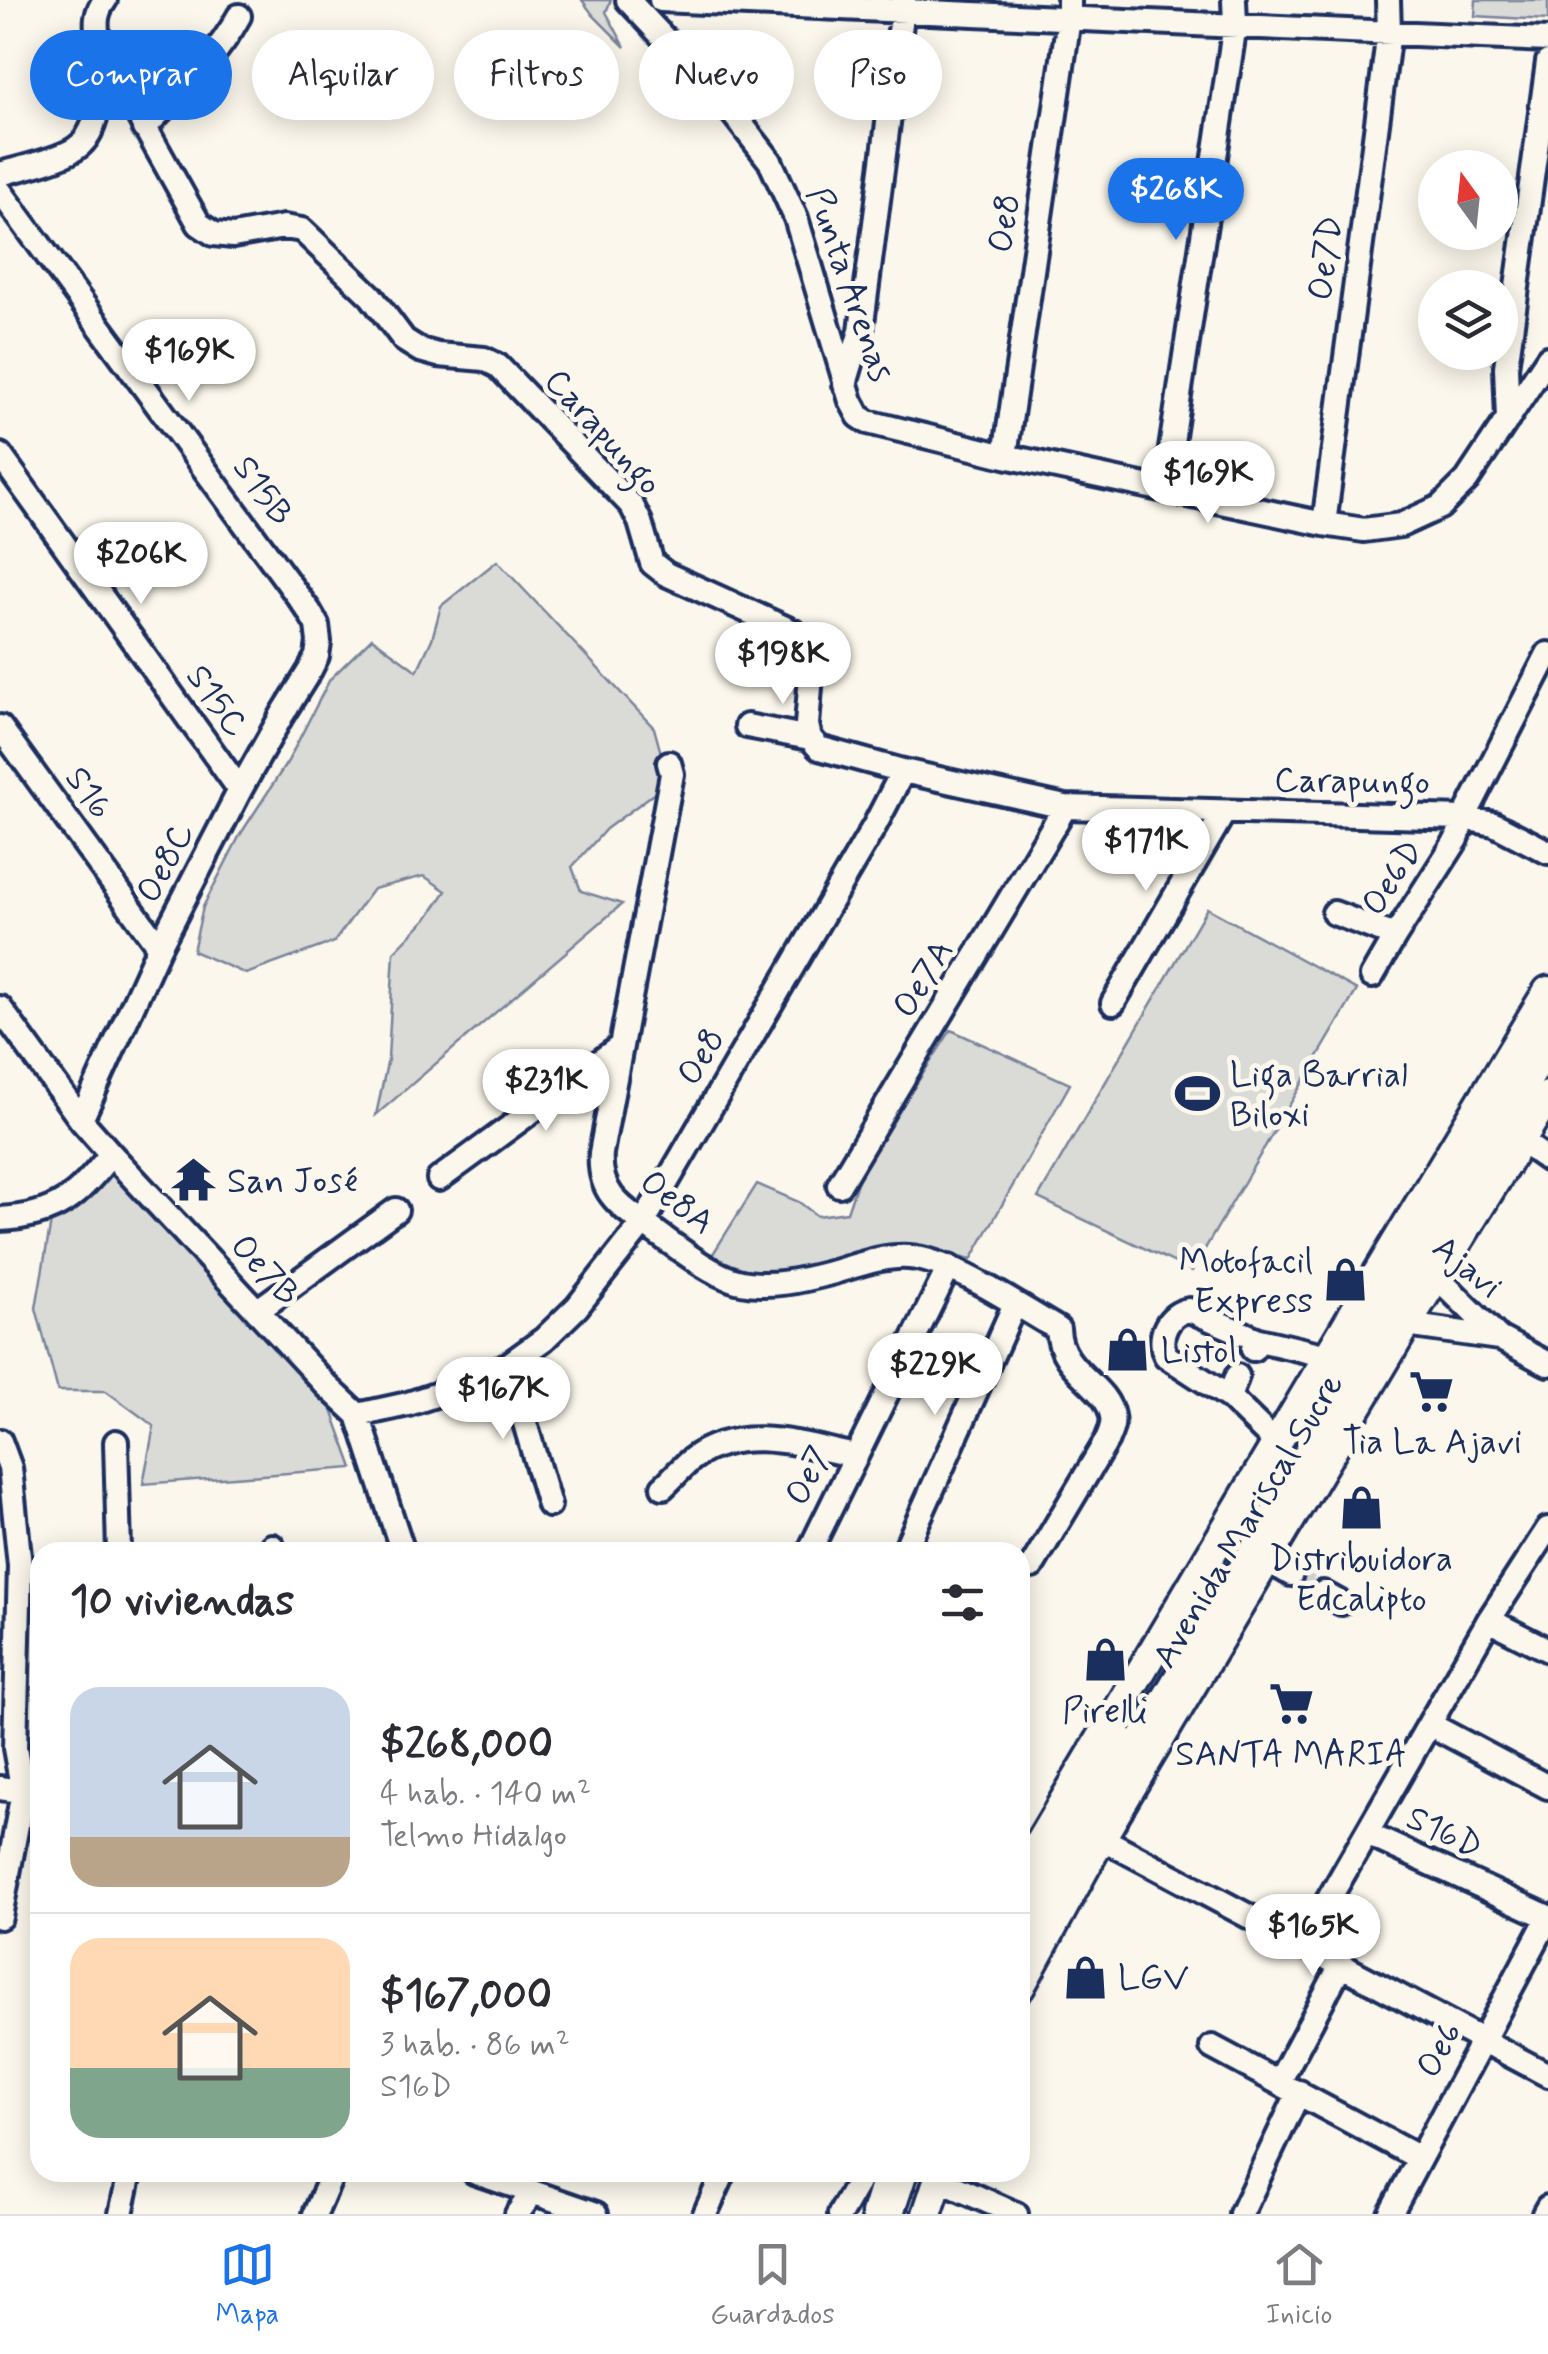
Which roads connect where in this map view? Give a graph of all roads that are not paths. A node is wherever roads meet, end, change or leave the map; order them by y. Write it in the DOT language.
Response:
graph roads {
  1 [pos="105,0"];
  2 [pos="628,0"];
  3 [pos="660,0"];
  4 [pos="1234,0"];
  5 [pos="1388,0"];
  6 [pos="743,2"];
  7 [pos="905,5"];
  8 [pos="1069,9"];
  9 [pos="238,16"];
  10 [pos="1235,24"];
  11 [pos="96,30"];
  12 [pos="1389,32"];
  13 [pos="1548,40"];
  14 [pos="1548,62"];
  15 [pos="95,120"];
  16 [pos="140,120"];
  17 [pos="144,128"];
  18 [pos="0,174"];
  19 [pos="0,190"];
  20 [pos="1548,358"];
  21 [pos="845,384"];
  22 [pos="1508,420"];
  23 [pos="0,455"];
  24 [pos="1005,456"];
  25 [pos="1165,490"];
  26 [pos="1324,524"];
  27 [pos="319,642"];
  28 [pos="1548,654"];
  29 [pos="747,726"];
  30 [pos="0,727"];
  31 [pos="810,738"];
  32 [pos="669,763"];
  33 [pos="903,771"];
  34 [pos="240,790"];
  35 [pos="1065,806"];
  36 [pos="1224,812"];
  37 [pos="1464,818"];
  38 [pos="1548,852"];
  39 [pos="1334,913"];
  40 [pos="1394,936"];
  41 [pos="160,947"];
  42 [pos="1372,976"];
  43 [pos="1548,991"];
  44 [pos="1113,1003"];
  45 [pos="0,1008"];
  46 [pos="1548,1018"];
  47 [pos="621,1046"];
  48 [pos="1548,1051"];
  49 [pos="1548,1096"];
  50 [pos="82,1120"];
  51 [pos="1521,1141"];
  52 [pos="111,1154"];
  53 [pos="1548,1160"];
  54 [pos="439,1179"];
  55 [pos="839,1185"];
  56 [pos="396,1210"];
  57 [pos="0,1219"];
  58 [pos="643,1223"];
  59 [pos="1412,1263"];
  60 [pos="949,1267"];
  61 [pos="1014,1304"];
  62 [pos="257,1312"];
  63 [pos="1382,1312"];
  64 [pos="1499,1338"];
  65 [pos="1328,1356"];
  66 [pos="1548,1364"];
  67 [pos="508,1365"];
  68 [pos="358,1415"];
  69 [pos="0,1441"];
  70 [pos="116,1442"];
  71 [pos="1276,1444"];
  72 [pos="855,1456"];
  73 [pos="663,1487"];
  74 [pos="550,1505"];
  75 [pos="1548,1530"];
  76 [pos="119,1542"];
  77 [pos="399,1542"];
  78 [pos="814,1542"];
  79 [pos="908,1542"];
  80 [pos="1032,1566"];
  81 [pos="1490,1620"];
  82 [pos="1548,1650"];
  83 [pos="1431,1726"];
  84 [pos="1548,1787"];
  85 [pos="21,1791"];
  86 [pos="1367,1834"];
  87 [pos="1101,1838"];
  88 [pos="1030,1858"];
  89 [pos="1030,1889"];
  90 [pos="0,1917"];
  91 [pos="1548,1917"];
  92 [pos="1030,1929"];
  93 [pos="1304,1944"];
  94 [pos="1341,1964"];
  95 [pos="1030,1969"];
  96 [pos="1484,2040"];
  97 [pos="1212,2047"];
  98 [pos="1548,2075"];
  99 [pos="1289,2086"];
  100 [pos="1419,2158"];
  101 [pos="128,2182"];
  102 [pos="329,2182"];
  103 [pos="505,2182"];
  104 [pos="719,2182"];
  105 [pos="858,2182"];
  106 [pos="887,2182"];
  107 [pos="903,2182"];
  108 [pos="928,2182"];
  109 [pos="932,2182"];
  110 [pos="948,2182"];
  111 [pos="533,2192"];
  112 [pos="1548,2207"];
  113 [pos="121,2214"];
  114 [pos="316,2214"];
  115 [pos="517,2214"];
  116 [pos="596,2214"];
  117 [pos="705,2214"];
  118 [pos="840,2214"];
  119 [pos="876,2214"];
  120 [pos="892,2214"];
  121 [pos="906,2214"];
  122 [pos="927,2214"];
  123 [pos="1016,2214"];
  124 [pos="1241,2214"];
  125 [pos="1390,2214"];
  126 [pos="1544,2214"];
  1 -- 11 [label="street"];
  2 -- 21 [label="street, Punta Arenas"];
  3 -- 6 [label="street"];
  4 -- 10 [label="street"];
  5 -- 12 [label="street, Oe7D"];
  6 -- 7 [label="street"];
  7 -- 8 [label="street"];
  7 -- 21 [label="street"];
  8 -- 10 [label="street"];
  8 -- 24 [label="street, Oe8"];
  9 -- 17 [label="street"];
  10 -- 12 [label="street"];
  10 -- 25 [label="street"];
  12 -- 13 [label="street"];
  12 -- 26 [label="street, Oe7D"];
  14 -- 22 [label="street"];
  15 -- 18 [label="street"];
  16 -- 17 [label="street, Carapungo"];
  17 -- 31 [label="street, Carapungo"];
  19 -- 27 [label="street, S15B"];
  20 -- 22 [label="street, Punta Arenas"];
  21 -- 24 [label="street, Punta Arenas"];
  22 -- 26 [label="street, Punta Arenas"];
  23 -- 34 [label="street, S15C"];
  24 -- 25 [label="street, Punta Arenas"];
  25 -- 26 [label="street, Punta Arenas"];
  27 -- 34 [label="street, Oe8C"];
  28 -- 37 [label="street, Oe6D"];
  29 -- 31 [label="street"];
  30 -- 41 [label="street, S16"];
  31 -- 33 [label="street, Carapungo"];
  32 -- 47 [label="street, Oe8A"];
  33 -- 35 [label="street, Carapungo"];
  33 -- 58 [label="street, Oe8"];
  34 -- 41 [label="street, Oe8C"];
  35 -- 36 [label="street, Carapungo"];
  35 -- 55 [label="street, Oe7A"];
  36 -- 37 [label="street, Carapungo"];
  36 -- 44 [label="street"];
  37 -- 38 [label="street, Carapungo"];
  37 -- 40 [label="street, Oe6D"];
  39 -- 40 [label="street"];
  40 -- 42 [label="street, Oe6D"];
  41 -- 50 [label="street, Oe8C"];
  43 -- 59 [label="main road, Avenida Mariscal Sucre"];
  45 -- 50 [label="street, Oe7B"];
  46 -- 59 [label="street"];
  47 -- 54 [label="street"];
  47 -- 58 [label="street, Oe8A"];
  48 -- 59 [label="street"];
  49 -- 51 [label="main road, Avenida Mariscal Sucre"];
  50 -- 52 [label="street, Oe7B"];
  51 -- 53 [label="street"];
  51 -- 59 [label="main road, Avenida Mariscal Sucre"];
  52 -- 57 [label="street"];
  52 -- 62 [label="street, Oe7B"];
  56 -- 62 [label="street"];
  58 -- 60 [label="street, Oe8A"];
  58 -- 67 [label="street, Oe8"];
  59 -- 63 [label="main road, Avenida Mariscal Sucre"];
  59 -- 63 [label="main road, Avenida Mariscal Sucre"];
  59 -- 64 [label="street, Ajavi"];
  60 -- 61 [label="street, Oe8A"];
  60 -- 72 [label="street, Oe7"];
  61 -- 79 [label="street"];
  61 -- 80 [label="street, Oe8A"];
  62 -- 68 [label="street, Oe7B"];
  63 -- 64 [label="street, Ajavi"];
  63 -- 65 [label="main road, Avenida Mariscal Sucre"];
  63 -- 87 [label="main road, Avenida Mariscal Sucre"];
  63 -- 89 [label="street"];
  63 -- 92 [label="street"];
  64 -- 66 [label="street, Ajavi"];
  65 -- 71 [label="main road, Avenida Mariscal Sucre"];
  65 -- 71 [label="street"];
  67 -- 68 [label="street, Oe8"];
  67 -- 74 [label="street"];
  68 -- 77 [label="street, Oe7B"];
  69 -- 85 [label="street"];
  70 -- 76 [label="street"];
  71 -- 88 [label="main road, Avenida Mariscal Sucre"];
  72 -- 73 [label="street"];
  72 -- 78 [label="street, Oe7"];
  75 -- 81 [label="street"];
  81 -- 82 [label="street"];
  81 -- 83 [label="street"];
  83 -- 84 [label="street"];
  83 -- 86 [label="street"];
  85 -- 90 [label="street"];
  86 -- 91 [label="street, S16D"];
  86 -- 93 [label="street"];
  87 -- 93 [label="street"];
  87 -- 95 [label="main road, Avenida Mariscal Sucre"];
  91 -- 96 [label="street, Oe6"];
  93 -- 94 [label="street"];
  94 -- 96 [label="street"];
  94 -- 99 [label="street"];
  96 -- 98 [label="street"];
  96 -- 100 [label="street, Oe6"];
  97 -- 99 [label="street"];
  99 -- 100 [label="street"];
  99 -- 124 [label="street"];
  100 -- 125 [label="street, Oe6"];
  101 -- 113 [label="street"];
  102 -- 114 [label="street"];
  103 -- 111 [label="street"];
  104 -- 117 [label="street"];
  105 -- 118 [label="street"];
  106 -- 119 [label="main road"];
  107 -- 120 [label="street"];
  108 -- 121 [label="street"];
  109 -- 122 [label="main road"];
  110 -- 123 [label="street"];
  111 -- 115 [label="street"];
  111 -- 116 [label="street"];
  112 -- 126 [label="street"];
}
